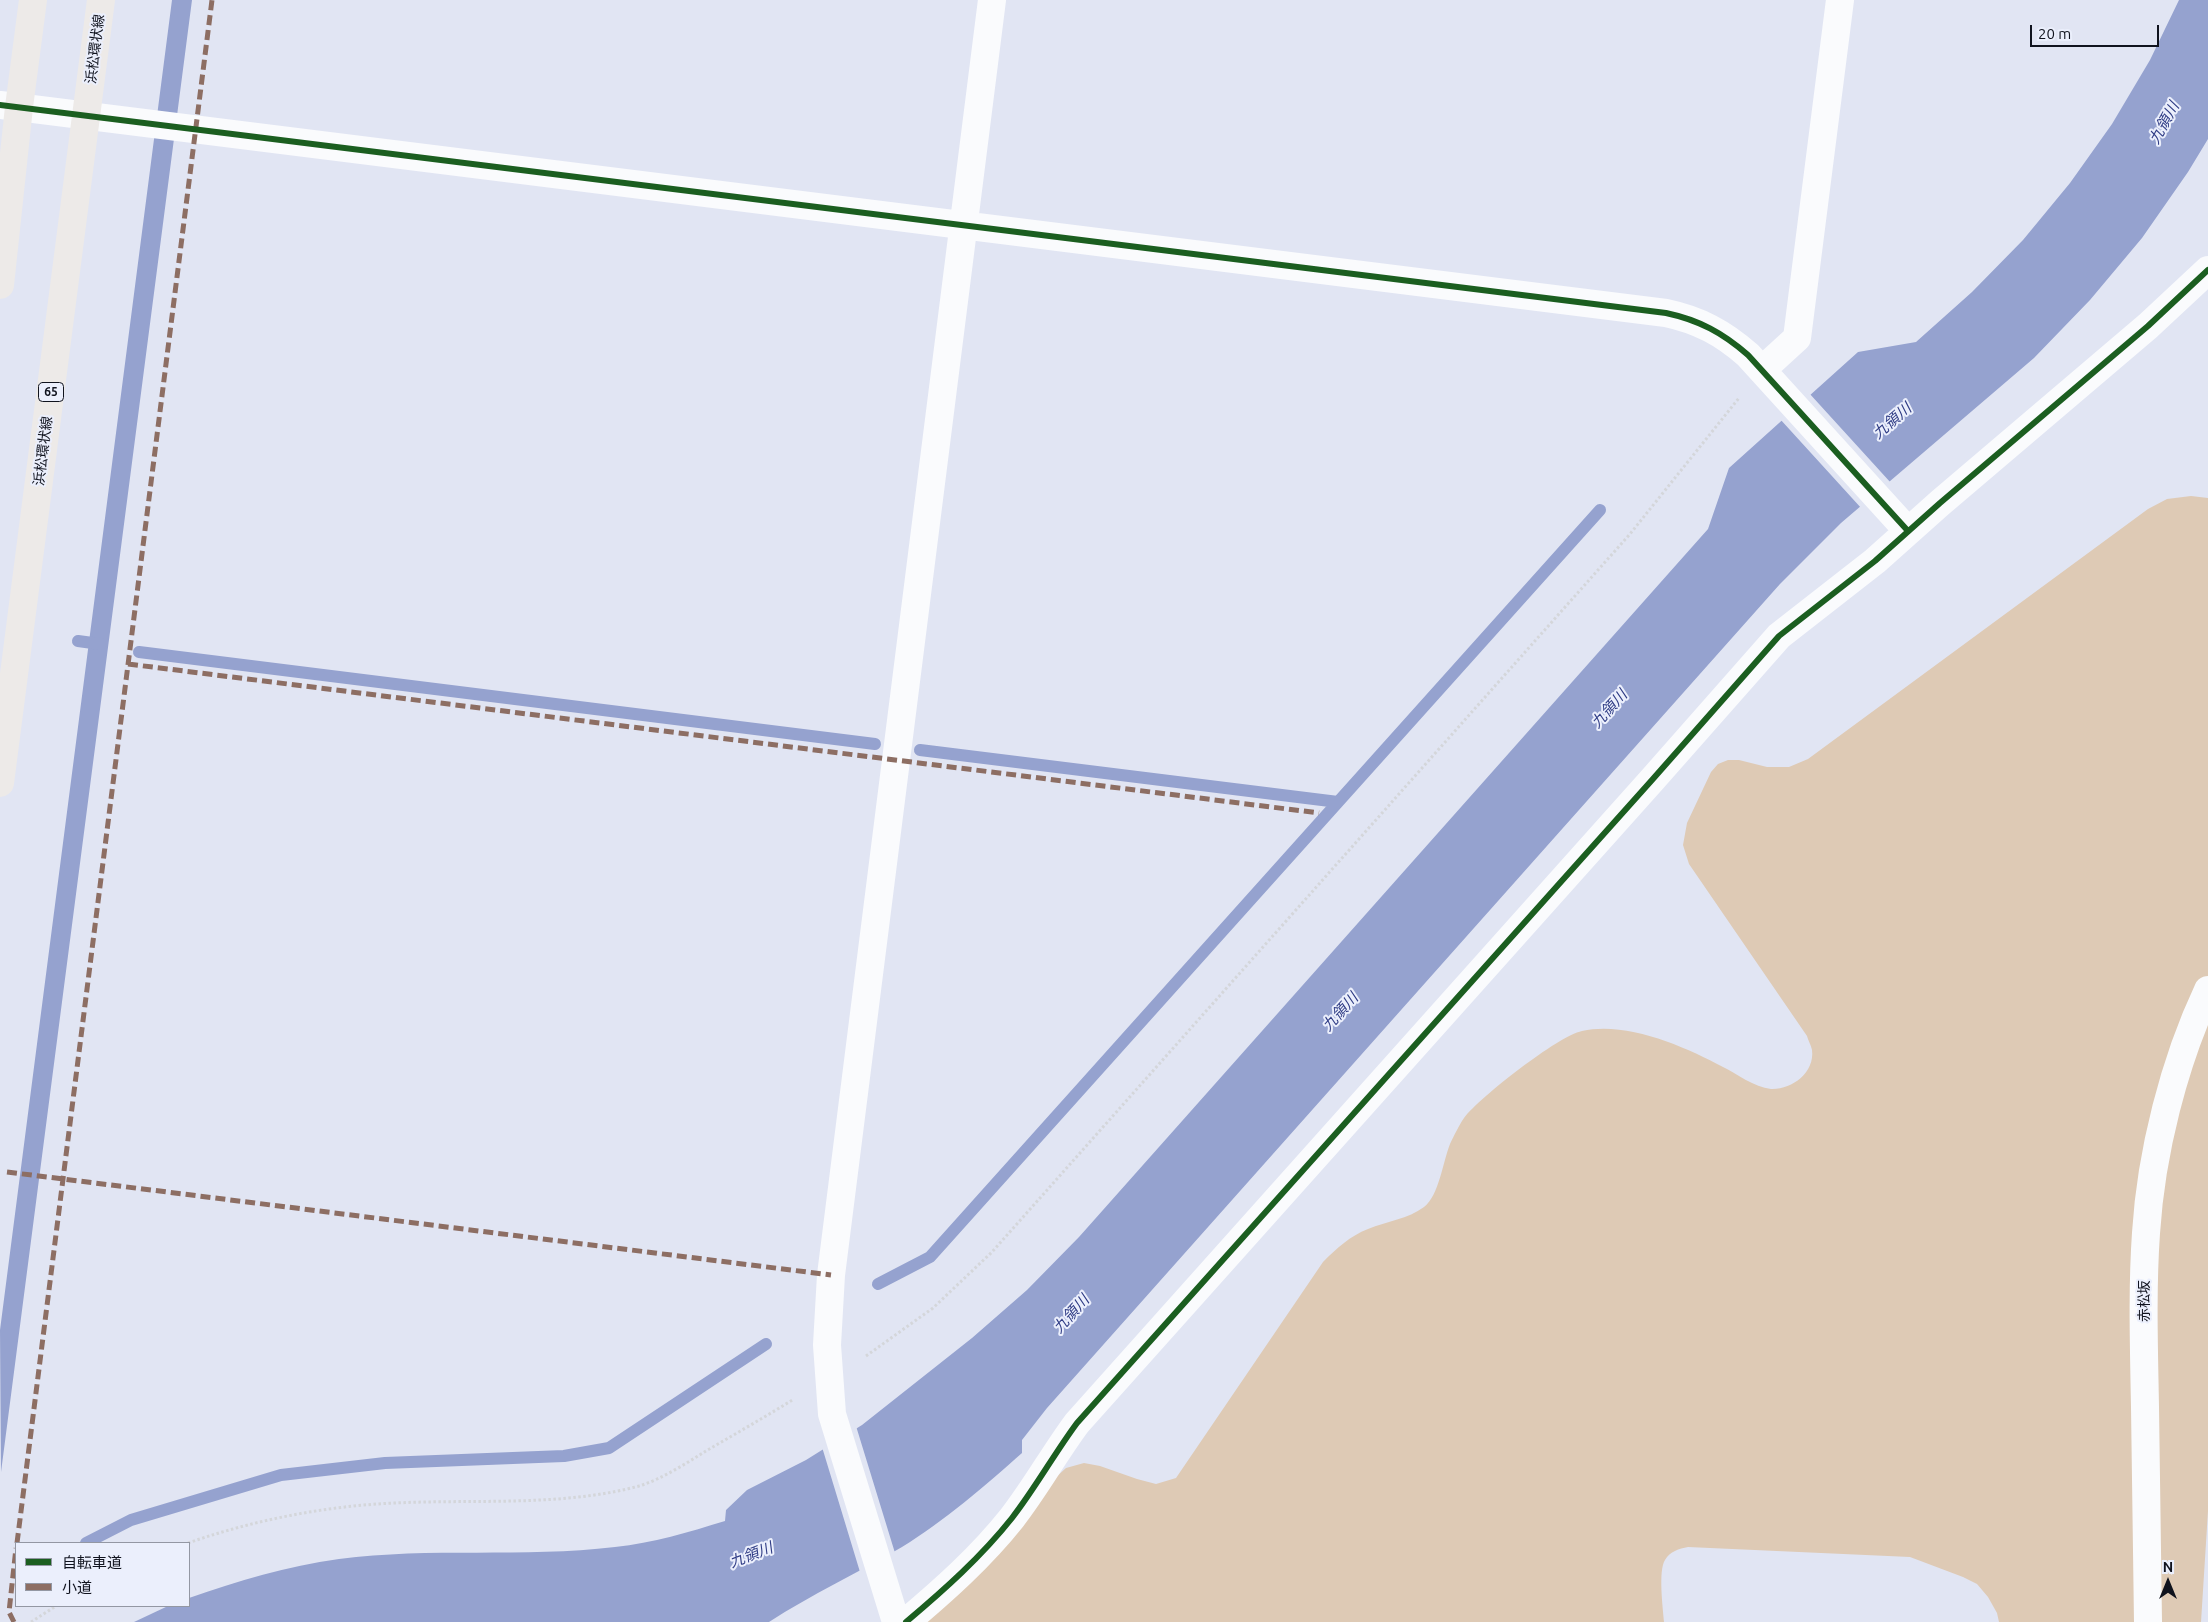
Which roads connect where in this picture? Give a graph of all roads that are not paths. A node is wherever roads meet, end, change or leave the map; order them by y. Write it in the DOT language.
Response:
graph roads {
  1 [pos="33,0"];
  2 [pos="101,0"];
  3 [pos="992,0"];
  4 [pos="1840,0"];
  5 [pos="10,106"];
  6 [pos="86,116"];
  7 [pos="963,226"];
  8 [pos="2208,270"];
  9 [pos="0,285"];
  10 [pos="1766,375"];
  11 [pos="1908,531"];
  12 [pos="0,783"];
  13 [pos="2208,990"];
  14 [pos="896,1622"];
  15 [pos="906,1622"];
  16 [pos="2148,1622"];
  1 -- 5 [label="main road"];
  2 -- 6 [label="main road, 浜松環状線 / 65"];
  3 -- 7 [label="street"];
  4 -- 10 [label="street"];
  5 -- 6 [label="street"];
  5 -- 9 [label="main road"];
  6 -- 7 [label="street"];
  6 -- 12 [label="main road, 浜松環状線 / 65"];
  7 -- 10 [label="street"];
  7 -- 14 [label="street"];
  8 -- 11 [label="street"];
  10 -- 11 [label="street"];
  11 -- 15 [label="street"];
  13 -- 16 [label="street, 赤松坂"];
}
